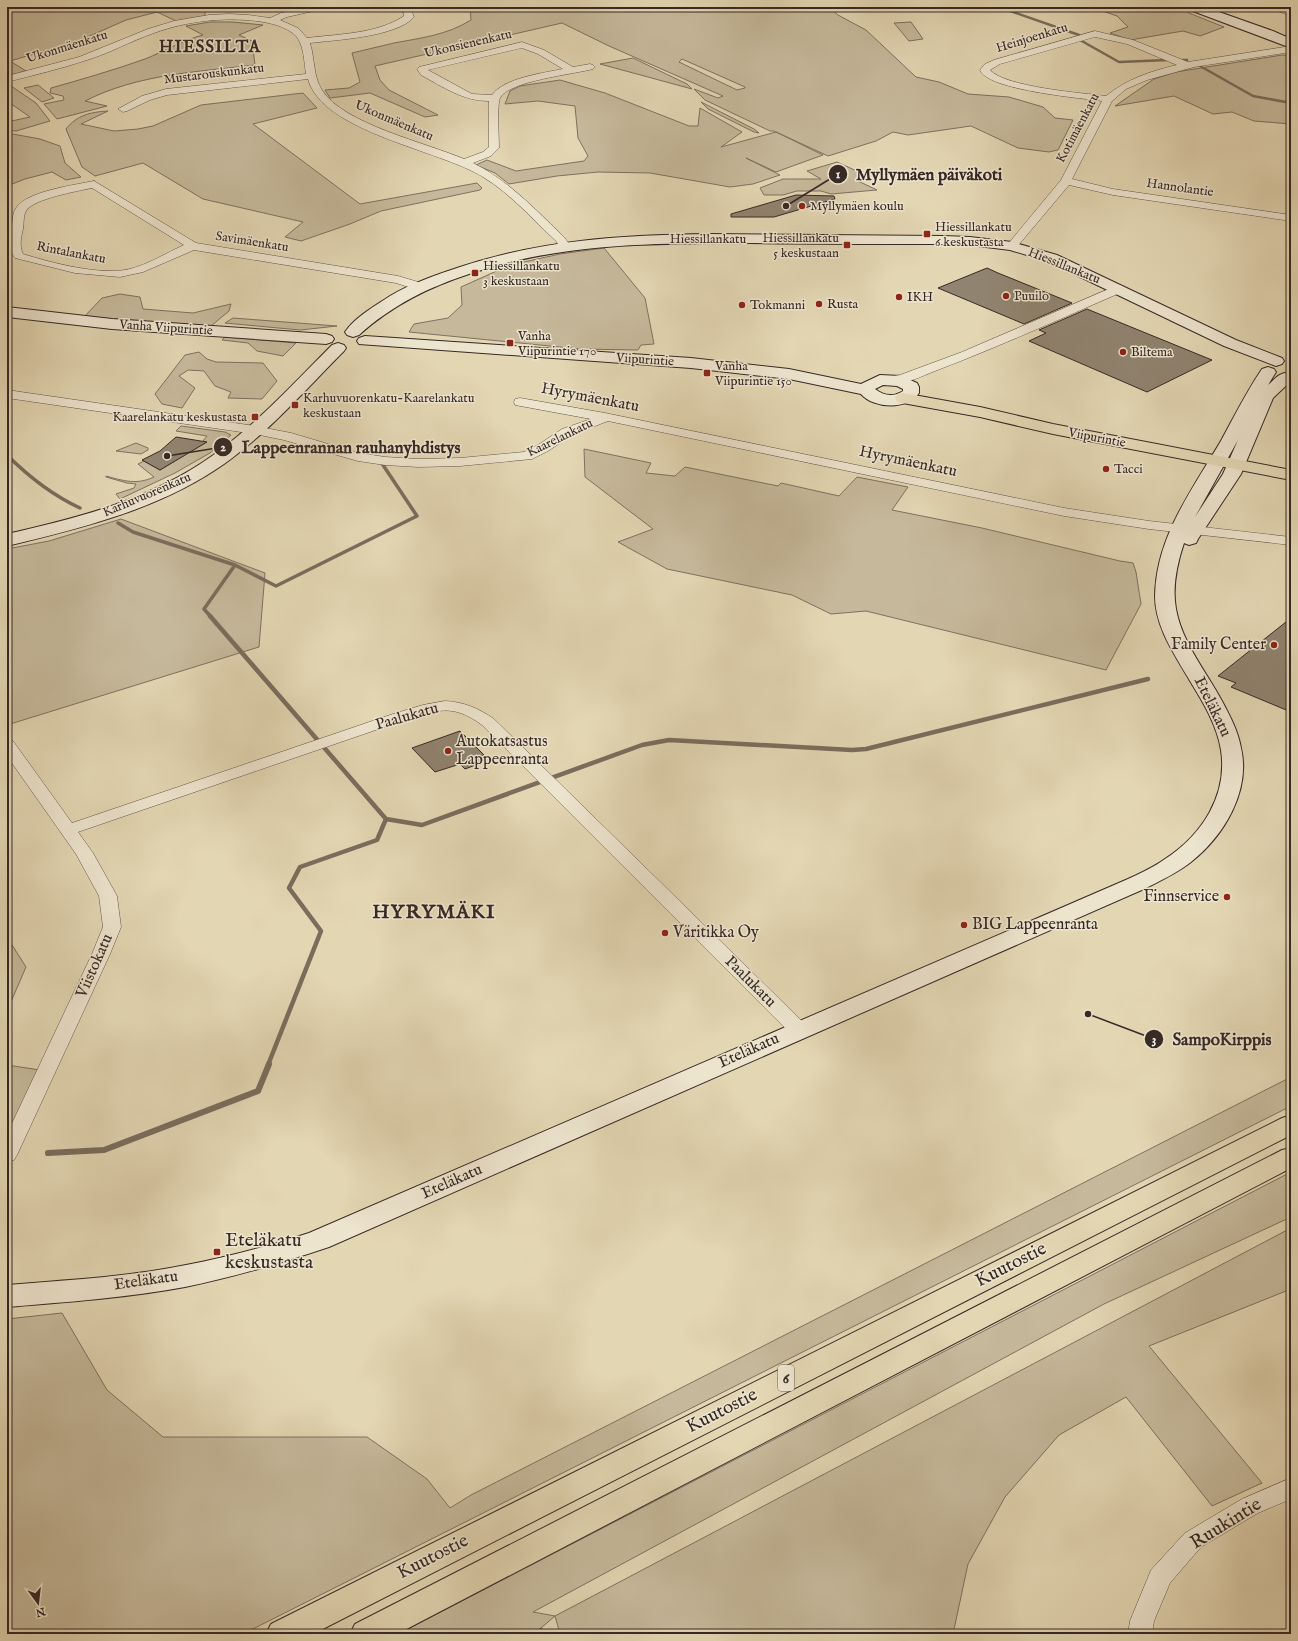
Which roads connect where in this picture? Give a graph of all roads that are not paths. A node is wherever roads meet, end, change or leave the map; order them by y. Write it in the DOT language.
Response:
graph roads {
  1 [pos="319,7"];
  2 [pos="400,7"];
  3 [pos="1194,7"];
  4 [pos="1275,7"];
  5 [pos="1291,13"];
  6 [pos="271,21"];
  7 [pos="305,41"];
  8 [pos="1291,44"];
  9 [pos="1291,49"];
  10 [pos="1188,66"];
  11 [pos="590,67"];
  12 [pos="572,71"];
  13 [pos="310,76"];
  14 [pos="7,78"];
  15 [pos="495,98"];
  16 [pos="1108,99"];
  17 [pos="123,109"];
  18 [pos="463,163"];
  19 [pos="1066,180"];
  20 [pos="94,184"];
  21 [pos="1291,218"];
  22 [pos="564,245"];
  23 [pos="193,246"];
  24 [pos="1012,246"];
  25 [pos="421,286"];
  26 [pos="1118,289"];
  27 [pos="7,312"];
  28 [pos="359,336"];
  29 [pos="332,343"];
  30 [pos="966,355"];
  31 [pos="1283,369"];
  32 [pos="880,383"];
  33 [pos="909,392"];
  34 [pos="7,394"];
  35 [pos="520,402"];
  36 [pos="605,417"];
  37 [pos="255,430"];
  38 [pos="1228,459"];
  39 [pos="1291,466"];
  40 [pos="1291,475"];
  41 [pos="1186,530"];
  42 [pos="7,540"];
  43 [pos="1291,541"];
  44 [pos="7,744"];
  45 [pos="68,830"];
  46 [pos="799,1030"];
  47 [pos="1291,1124"];
  48 [pos="7,1156"];
  49 [pos="1291,1157"];
  50 [pos="7,1296"];
  51 [pos="1291,1488"];
  52 [pos="282,1634"];
  53 [pos="366,1634"];
  54 [pos="1140,1634"];
  1 -- 6 [label="street"];
  2 -- 7 [label="street"];
  3 -- 8 [label="main road"];
  4 -- 5 [label="street"];
  6 -- 7 [label="street, Ukonmäenkatu"];
  6 -- 14 [label="street, Ukonmäenkatu"];
  7 -- 13 [label="street, Ukonmäenkatu"];
  9 -- 10 [label="street, Kotimäenkatu"];
  10 -- 16 [label="street, Kotimäenkatu"];
  10 -- 16 [label="street, Heinjoenkatu"];
  11 -- 12 [label="street"];
  12 -- 15 [label="street"];
  12 -- 15 [label="street, Ukonsienenkatu"];
  13 -- 17 [label="street, Mustarouskunkatu"];
  13 -- 18 [label="street, Ukonmäenkatu"];
  15 -- 18 [label="street"];
  16 -- 19 [label="street, Kotimäenkatu"];
  18 -- 22 [label="street, Ukonmäenkatu"];
  19 -- 21 [label="street, Hannolantie"];
  19 -- 24 [label="street, Kotimäenkatu"];
  20 -- 23 [label="street, Savimäenkatu"];
  20 -- 23 [label="street, Rintalankatu"];
  22 -- 24 [label="main road, Hiessillankatu"];
  22 -- 25 [label="main road, Hiessillankatu"];
  23 -- 25 [label="street, Savimäenkatu"];
  24 -- 26 [label="main road, Hiessillankatu"];
  25 -- 28 [label="main road, Hiessillankatu"];
  26 -- 30 [label="street"];
  26 -- 31 [label="main road, Hiessillankatu"];
  27 -- 29 [label="main road, Vanha Viipurintie"];
  28 -- 29 [label="main road, Viipurintie"];
  28 -- 32 [label="main road, Viipurintie"];
  29 -- 37 [label="main road, Karhuvuorenkatu"];
  30 -- 32 [label="street"];
  30 -- 33 [label="street"];
  31 -- 38 [label="main road, Eteläkatu"];
  32 -- 33 [label="main road"];
  32 -- 33 [label="main road"];
  33 -- 38 [label="main road, Viipurintie"];
  34 -- 37 [label="street, Kaarelankatu"];
  35 -- 36 [label="street, Hyrymäenkatu"];
  36 -- 37 [label="street, Kaarelankatu"];
  36 -- 41 [label="street, Hyrymäenkatu"];
  37 -- 42 [label="main road, Karhuvuorenkatu"];
  38 -- 39 [label="main road, Viipurintie"];
  38 -- 40 [label="main road, Viipurintie"];
  38 -- 41 [label="main road, Eteläkatu"];
  41 -- 43 [label="street, Hyrymäenkatu"];
  41 -- 46 [label="main road, Eteläkatu"];
  44 -- 45 [label="street, Viistokatu"];
  45 -- 46 [label="street, Paalukatu"];
  45 -- 48 [label="street, Viistokatu"];
  46 -- 50 [label="main road, Eteläkatu"];
  47 -- 52 [label="main road, Kuutostie / 6"];
  49 -- 53 [label="main road, Kuutostie / 6"];
  51 -- 54 [label="street, Ruukintie"];
}
